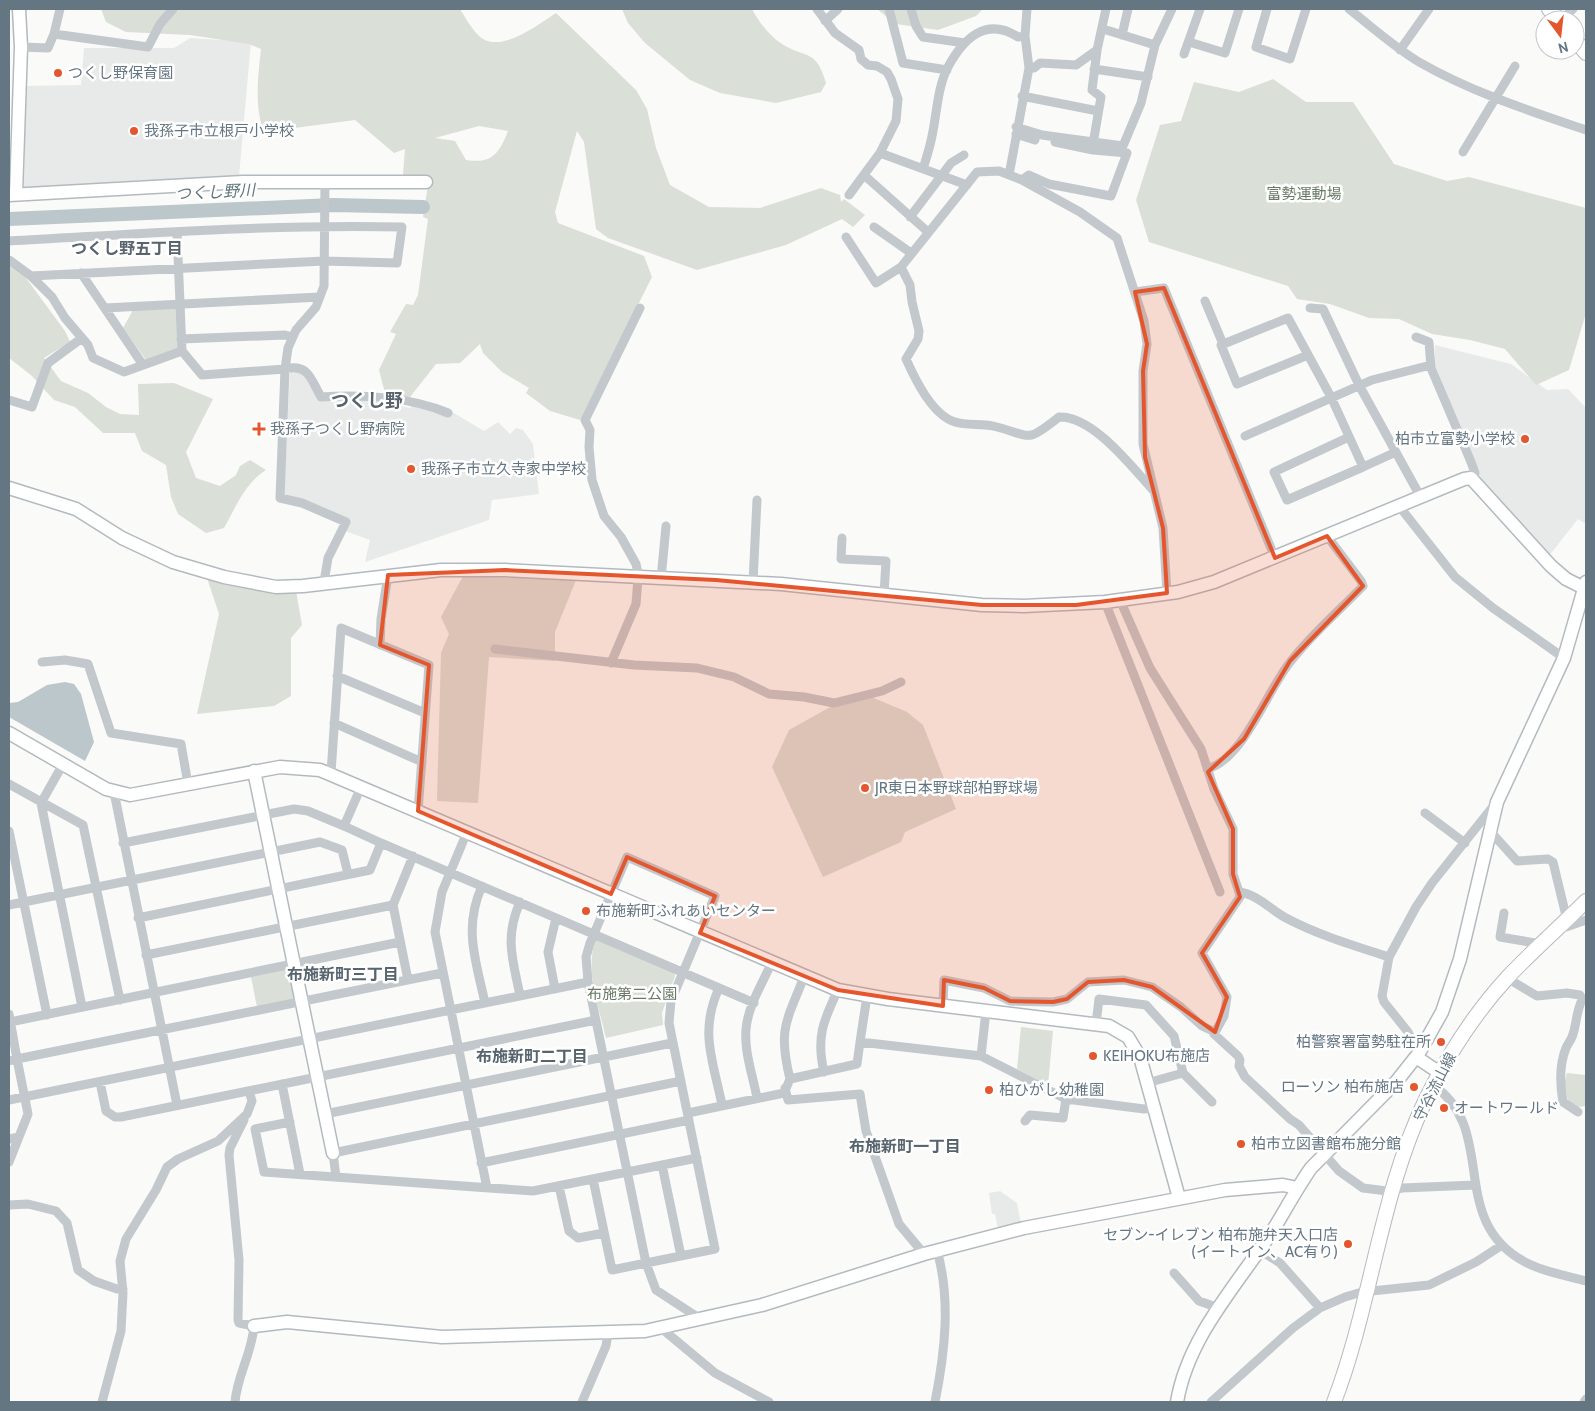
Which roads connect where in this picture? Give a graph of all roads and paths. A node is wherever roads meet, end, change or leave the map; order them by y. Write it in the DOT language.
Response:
graph roads {
  1 [pos="19,9"];
  2 [pos="60,9"];
  3 [pos="173,9"];
  4 [pos="817,9"];
  5 [pos="838,9"];
  6 [pos="889,9"];
  7 [pos="911,9"];
  8 [pos="1027,9"];
  9 [pos="1106,9"];
  10 [pos="1128,9"];
  11 [pos="1172,9"];
  12 [pos="1200,9"];
  13 [pos="1239,9"];
  14 [pos="1267,9"];
  15 [pos="1306,9"];
  16 [pos="1349,9"];
  17 [pos="1429,9"];
  18 [pos="825,21"];
  19 [pos="1102,29"];
  20 [pos="54,34"];
  21 [pos="1122,35"];
  22 [pos="1025,36"];
  23 [pos="1188,42"];
  24 [pos="965,43"];
  25 [pos="1155,45"];
  26 [pos="21,47"];
  27 [pos="1097,50"];
  28 [pos="1400,50"];
  29 [pos="1184,54"];
  30 [pos="905,63"];
  31 [pos="1515,66"];
  32 [pos="1028,68"];
  33 [pos="1094,69"];
  34 [pos="947,70"];
  35 [pos="888,74"];
  36 [pos="1148,77"];
  37 [pos="1022,96"];
  38 [pos="1495,96"];
  39 [pos="1098,111"];
  40 [pos="1016,130"];
  41 [pos="1586,130"];
  42 [pos="1093,144"];
  43 [pos="1463,152"];
  44 [pos="880,153"];
  45 [pos="964,155"];
  46 [pos="923,169"];
  47 [pos="864,175"];
  48 [pos="1008,175"];
  49 [pos="942,176"];
  50 [pos="1022,180"];
  51 [pos="325,181"];
  52 [pos="426,182"];
  53 [pos="967,185"];
  54 [pos="13,194"];
  55 [pos="849,195"];
  56 [pos="910,217"];
  57 [pos="324,225"];
  58 [pos="874,228"];
  59 [pos="177,232"];
  60 [pos="928,232"];
  61 [pos="846,237"];
  62 [pos="9,241"];
  63 [pos="911,253"];
  64 [pos="9,260"];
  65 [pos="324,261"];
  66 [pos="178,267"];
  67 [pos="901,267"];
  68 [pos="81,273"];
  69 [pos="31,276"];
  70 [pos="1135,292"];
  71 [pos="320,297"];
  72 [pos="1205,301"];
  73 [pos="179,304"];
  74 [pos="105,308"];
  75 [pos="640,308"];
  76 [pos="1310,308"];
  77 [pos="293,337"];
  78 [pos="1416,337"];
  79 [pos="82,338"];
  80 [pos="181,339"];
  81 [pos="1223,344"];
  82 [pos="182,351"];
  83 [pos="1308,355"];
  84 [pos="144,365"];
  85 [pos="1431,365"];
  86 [pos="285,369"];
  87 [pos="1359,385"];
  88 [pos="1331,397"];
  89 [pos="9,400"];
  90 [pos="448,414"];
  91 [pos="1245,436"];
  92 [pos="1349,436"];
  93 [pos="1396,452"];
  94 [pos="1363,467"];
  95 [pos="1471,478"];
  96 [pos="9,488"];
  97 [pos="1153,491"];
  98 [pos="1420,496"];
  99 [pos="757,500"];
  100 [pos="1399,506"];
  101 [pos="666,526"];
  102 [pos="1327,536"];
  103 [pos="842,538"];
  104 [pos="1275,558"];
  105 [pos="388,575"];
  106 [pos="638,578"];
  107 [pos="661,579"];
  108 [pos="324,582"];
  109 [pos="753,582"];
  110 [pos="1585,585"];
  111 [pos="884,594"];
  112 [pos="1167,594"];
  113 [pos="1120,600"];
  114 [pos="1105,602"];
  115 [pos="380,645"];
  116 [pos="495,649"];
  117 [pos="1564,658"];
  118 [pos="42,662"];
  119 [pos="611,663"];
  120 [pos="337,676"];
  121 [pos="901,682"];
  122 [pos="425,714"];
  123 [pos="334,723"];
  124 [pos="9,733"];
  125 [pos="422,762"];
  126 [pos="63,764"];
  127 [pos="1207,769"];
  128 [pos="254,771"];
  129 [pos="331,774"];
  130 [pos="9,784"];
  131 [pos="188,784"];
  132 [pos="361,787"];
  133 [pos="114,792"];
  134 [pos="1497,802"];
  135 [pos="40,803"];
  136 [pos="418,811"];
  137 [pos="1425,813"];
  138 [pos="262,814"];
  139 [pos="344,826"];
  140 [pos="9,831"];
  141 [pos="1490,831"];
  142 [pos="467,832"];
  143 [pos="123,842"];
  144 [pos="381,843"];
  145 [pos="1465,843"];
  146 [pos="270,851"];
  147 [pos="413,856"];
  148 [pos="449,872"];
  149 [pos="348,874"];
  150 [pos="130,880"];
  151 [pos="482,886"];
  152 [pos="96,887"];
  153 [pos="278,889"];
  154 [pos="1220,892"];
  155 [pos="1239,892"];
  156 [pos="60,894"];
  157 [pos="611,894"];
  158 [pos="1586,901"];
  159 [pos="24,902"];
  160 [pos="520,902"];
  161 [pos="9,905"];
  162 [pos="393,905"];
  163 [pos="1504,913"];
  164 [pos="138,918"];
  165 [pos="556,918"];
  166 [pos="1586,920"];
  167 [pos="1564,922"];
  168 [pos="286,926"];
  169 [pos="700,932"];
  170 [pos="593,934"];
  171 [pos="400,942"];
  172 [pos="1541,944"];
  173 [pos="146,955"];
  174 [pos="1389,957"];
  175 [pos="294,964"];
  176 [pos="771,964"];
  177 [pos="682,972"];
  178 [pos="442,974"];
  179 [pos="804,977"];
  180 [pos="1507,978"];
  181 [pos="408,980"];
  182 [pos="588,982"];
  183 [pos="719,988"];
  184 [pos="555,989"];
  185 [pos="838,990"];
  186 [pos="154,993"];
  187 [pos="520,996"];
  188 [pos="867,996"];
  189 [pos="120,1000"];
  190 [pos="302,1002"];
  191 [pos="485,1003"];
  192 [pos="754,1003"];
  193 [pos="943,1006"];
  194 [pos="82,1007"];
  195 [pos="450,1010"];
  196 [pos="986,1011"];
  197 [pos="47,1015"];
  198 [pos="10,1018"];
  199 [pos="596,1020"];
  200 [pos="1096,1024"];
  201 [pos="161,1030"];
  202 [pos="1215,1032"];
  203 [pos="310,1040"];
  204 [pos="860,1042"];
  205 [pos="672,1043"];
  206 [pos="458,1048"];
  207 [pos="1418,1055"];
  208 [pos="981,1056"];
  209 [pos="604,1057"];
  210 [pos="13,1060"];
  211 [pos="169,1068"];
  212 [pos="824,1072"];
  213 [pos="1183,1073"];
  214 [pos="317,1077"];
  215 [pos="790,1079"];
  216 [pos="1436,1079"];
  217 [pos="681,1081"];
  218 [pos="100,1082"];
  219 [pos="1148,1083"];
  220 [pos="282,1084"];
  221 [pos="466,1086"];
  222 [pos="785,1088"];
  223 [pos="249,1091"];
  224 [pos="612,1096"];
  225 [pos="25,1097"];
  226 [pos="757,1098"];
  227 [pos="1066,1099"];
  228 [pos="9,1100"];
  229 [pos="1212,1102"];
  230 [pos="177,1105"];
  231 [pos="722,1105"];
  232 [pos="1155,1108"];
  233 [pos="1578,1112"];
  234 [pos="247,1114"];
  235 [pos="325,1114"];
  236 [pos="688,1116"];
  237 [pos="1025,1121"];
  238 [pos="290,1122"];
  239 [pos="473,1125"];
  240 [pos="620,1134"];
  241 [pos="19,1137"];
  242 [pos="9,1139"];
  243 [pos="333,1153"];
  244 [pos="1325,1154"];
  245 [pos="697,1158"];
  246 [pos="9,1162"];
  247 [pos="481,1163"];
  248 [pos="662,1165"];
  249 [pos="628,1172"];
  250 [pos="300,1174"];
  251 [pos="336,1177"];
  252 [pos="593,1179"];
  253 [pos="1475,1185"];
  254 [pos="560,1186"];
  255 [pos="487,1188"];
  256 [pos="1297,1188"];
  257 [pos="1394,1190"];
  258 [pos="1179,1198"];
  259 [pos="9,1205"];
  260 [pos="604,1233"];
  261 [pos="1502,1246"];
  262 [pos="1258,1249"];
  263 [pos="937,1250"];
  264 [pos="924,1254"];
  265 [pos="680,1256"];
  266 [pos="646,1263"];
  267 [pos="1174,1273"];
  268 [pos="1586,1281"];
  269 [pos="123,1289"];
  270 [pos="1368,1291"];
  271 [pos="1219,1308"];
  272 [pos="1320,1308"];
  273 [pos="702,1320"];
  274 [pos="254,1326"];
  275 [pos="661,1328"];
  276 [pos="608,1333"];
  277 [pos="1586,1399"];
  278 [pos="102,1402"];
  279 [pos="235,1402"];
  280 [pos="582,1402"];
  281 [pos="769,1402"];
  282 [pos="935,1402"];
  283 [pos="1177,1402"];
  284 [pos="1211,1402"];
  285 [pos="1334,1402"];
  286 [pos="1584,1402"];
  1 -- 26 [label="street"];
  2 -- 20 [label="street"];
  3 -- 20 [label="street"];
  4 -- 18 [label="street"];
  5 -- 18 [label="street"];
  6 -- 30 [label="street"];
  7 -- 24 [label="street"];
  8 -- 22 [label="street"];
  9 -- 19 [label="street"];
  10 -- 21 [label="street"];
  11 -- 25 [label="street"];
  12 -- 23 [label="street"];
  13 -- 23 [label="street"];
  14 -- 15 [label="street"];
  16 -- 28 [label="street"];
  17 -- 28 [label="street"];
  18 -- 35 [label="street"];
  19 -- 21 [label="street"];
  19 -- 27 [label="street"];
  20 -- 26 [label="street"];
  21 -- 25 [label="street"];
  22 -- 24 [label="street"];
  22 -- 32 [label="street"];
  23 -- 29 [label="street"];
  24 -- 34 [label="street"];
  25 -- 36 [label="street"];
  26 -- 54 [label="street"];
  27 -- 32 [label="street"];
  27 -- 33 [label="street"];
  28 -- 38 [label="street"];
  30 -- 34 [label="street"];
  30 -- 35 [label="street"];
  31 -- 38 [label="street"];
  32 -- 37 [label="street"];
  33 -- 36 [label="street"];
  33 -- 39 [label="street"];
  34 -- 46 [label="street"];
  35 -- 44 [label="street"];
  36 -- 42 [label="street"];
  37 -- 39 [label="street"];
  37 -- 40 [label="street"];
  38 -- 41 [label="street"];
  38 -- 43 [label="street"];
  39 -- 42 [label="street"];
  40 -- 42 [label="street"];
  40 -- 48 [label="street"];
  40 -- 50 [label="street"];
  44 -- 46 [label="street"];
  44 -- 47 [label="street"];
  45 -- 49 [label="street"];
  46 -- 49 [label="street"];
  47 -- 55 [label="street"];
  47 -- 56 [label="street"];
  48 -- 50 [label="street"];
  48 -- 53 [label="street"];
  49 -- 53 [label="street"];
  49 -- 56 [label="street"];
  50 -- 70 [label="street"];
  51 -- 52 [label="street"];
  51 -- 54 [label="street"];
  51 -- 57 [label="street"];
  53 -- 60 [label="street"];
  56 -- 60 [label="street"];
  57 -- 59 [label="street"];
  57 -- 65 [label="street"];
  57 -- 65 [label="street"];
  58 -- 63 [label="street"];
  59 -- 62 [label="street"];
  59 -- 66 [label="street"];
  60 -- 63 [label="street"];
  61 -- 67 [label="street"];
  63 -- 67 [label="street"];
  64 -- 69 [label="street"];
  65 -- 66 [label="street"];
  65 -- 71 [label="street"];
  66 -- 68 [label="street"];
  66 -- 73 [label="street"];
  67 -- 97 [label="street"];
  68 -- 69 [label="street"];
  68 -- 74 [label="street"];
  69 -- 79 [label="street"];
  70 -- 97 [label="street"];
  70 -- 104 [label="street"];
  71 -- 73 [label="street"];
  71 -- 77 [label="street"];
  72 -- 81 [label="street"];
  73 -- 74 [label="street"];
  73 -- 80 [label="street"];
  74 -- 84 [label="street"];
  75 -- 106 [label="street"];
  76 -- 87 [label="street"];
  77 -- 80 [label="street"];
  77 -- 86 [label="street"];
  78 -- 85 [label="street"];
  79 -- 84 [label="street"];
  79 -- 89 [label="street"];
  80 -- 82 [label="street"];
  81 -- 83 [label="street"];
  81 -- 83 [label="street"];
  82 -- 84 [label="street"];
  82 -- 86 [label="street"];
  83 -- 88 [label="street"];
  85 -- 87 [label="street"];
  85 -- 95 [label="street"];
  86 -- 90 [label="street"];
  86 -- 108 [label="street"];
  87 -- 88 [label="street"];
  87 -- 93 [label="street"];
  88 -- 91 [label="street"];
  88 -- 92 [label="street"];
  92 -- 94 [label="street"];
  92 -- 94 [label="street"];
  93 -- 94 [label="street"];
  93 -- 98 [label="street"];
  95 -- 98 [label="street"];
  95 -- 110 [label="street"];
  96 -- 108 [label="street"];
  97 -- 112 [label="street"];
  98 -- 100 [label="street"];
  99 -- 109 [label="street"];
  100 -- 102 [label="street"];
  100 -- 117 [label="street"];
  101 -- 107 [label="street"];
  102 -- 104 [label="street"];
  102 -- 127 [label="street"];
  103 -- 111 [label="street"];
  104 -- 112 [label="street"];
  105 -- 106 [label="street"];
  105 -- 108 [label="street"];
  105 -- 115 [label="street"];
  106 -- 107 [label="street"];
  106 -- 119 [label="street"];
  107 -- 109 [label="street"];
  109 -- 111 [label="street"];
  110 -- 117 [label="street"];
  111 -- 114 [label="street"];
  112 -- 113 [label="street"];
  113 -- 114 [label="street"];
  113 -- 127 [label="street"];
  114 -- 154 [label="street"];
  115 -- 120 [label="street"];
  115 -- 122 [label="street"];
  116 -- 119 [label="street"];
  117 -- 134 [label="street"];
  118 -- 131 [label="street"];
  119 -- 121 [label="street"];
  120 -- 122 [label="street"];
  120 -- 123 [label="street"];
  122 -- 125 [label="street"];
  123 -- 125 [label="street"];
  123 -- 129 [label="street"];
  124 -- 126 [label="street"];
  125 -- 136 [label="street"];
  126 -- 133 [label="street"];
  126 -- 135 [label="street"];
  127 -- 155 [label="street"];
  128 -- 129 [label="street"];
  128 -- 131 [label="street"];
  128 -- 138 [label="street"];
  129 -- 132 [label="street"];
  130 -- 135 [label="street"];
  131 -- 133 [label="street"];
  132 -- 136 [label="street"];
  132 -- 139 [label="street"];
  133 -- 143 [label="street"];
  134 -- 141 [label="street"];
  134 -- 145 [label="street"];
  135 -- 152 [label="street"];
  135 -- 156 [label="street"];
  136 -- 142 [label="street"];
  137 -- 145 [label="street"];
  138 -- 139 [label="street"];
  138 -- 143 [label="street"];
  138 -- 146 [label="street"];
  139 -- 144 [label="street"];
  140 -- 159 [label="street"];
  141 -- 167 [label="street"];
  141 -- 207 [label="street"];
  142 -- 148 [label="street"];
  142 -- 157 [label="street"];
  143 -- 150 [label="street"];
  144 -- 147 [label="street"];
  144 -- 149 [label="street"];
  145 -- 174 [label="street"];
  146 -- 149 [label="street"];
  146 -- 150 [label="street"];
  146 -- 153 [label="street"];
  147 -- 148 [label="street"];
  147 -- 162 [label="street"];
  148 -- 151 [label="street"];
  148 -- 178 [label="street"];
  149 -- 153 [label="street"];
  150 -- 152 [label="street"];
  150 -- 164 [label="street"];
  151 -- 160 [label="street"];
  151 -- 191 [label="street"];
  152 -- 156 [label="street"];
  152 -- 189 [label="street"];
  153 -- 164 [label="street"];
  153 -- 168 [label="street"];
  155 -- 174 [label="street"];
  155 -- 202 [label="street"];
  156 -- 159 [label="street"];
  156 -- 194 [label="street"];
  157 -- 169 [label="street"];
  157 -- 169 [label="street"];
  157 -- 170 [label="street"];
  158 -- 167 [label="main road, 守谷流山線"];
  159 -- 161 [label="street"];
  159 -- 197 [label="street"];
  160 -- 165 [label="street"];
  160 -- 187 [label="street"];
  162 -- 168 [label="street"];
  162 -- 171 [label="street"];
  163 -- 172 [label="street"];
  164 -- 173 [label="street"];
  165 -- 170 [label="street"];
  165 -- 184 [label="street"];
  166 -- 167 [label="street"];
  167 -- 172 [label="main road, 守谷流山線"];
  168 -- 173 [label="street"];
  168 -- 175 [label="street"];
  169 -- 176 [label="street"];
  169 -- 177 [label="street"];
  170 -- 177 [label="street"];
  170 -- 182 [label="street"];
  171 -- 175 [label="street"];
  171 -- 181 [label="street"];
  172 -- 180 [label="main road, 守谷流山線"];
  173 -- 186 [label="street"];
  174 -- 207 [label="street"];
  175 -- 186 [label="street"];
  175 -- 190 [label="street"];
  176 -- 179 [label="street"];
  176 -- 192 [label="street"];
  177 -- 183 [label="street"];
  177 -- 205 [label="street"];
  178 -- 181 [label="street"];
  178 -- 195 [label="street"];
  179 -- 185 [label="street"];
  179 -- 215 [label="street"];
  180 -- 216 [label="main road, 守谷流山線"];
  180 -- 233 [label="street"];
  181 -- 190 [label="street"];
  182 -- 184 [label="street"];
  182 -- 199 [label="street"];
  183 -- 192 [label="street"];
  183 -- 231 [label="street"];
  184 -- 187 [label="street"];
  185 -- 188 [label="street"];
  185 -- 212 [label="street"];
  186 -- 189 [label="street"];
  186 -- 201 [label="street"];
  187 -- 191 [label="street"];
  188 -- 193 [label="street"];
  188 -- 204 [label="street"];
  189 -- 194 [label="street"];
  190 -- 201 [label="street"];
  190 -- 203 [label="street"];
  191 -- 195 [label="street"];
  192 -- 226 [label="street"];
  193 -- 196 [label="street"];
  193 -- 202 [label="street"];
  194 -- 197 [label="street"];
  195 -- 203 [label="street"];
  195 -- 206 [label="street"];
  196 -- 200 [label="street"];
  196 -- 208 [label="street"];
  197 -- 198 [label="street"];
  198 -- 210 [label="street"];
  199 -- 206 [label="street"];
  199 -- 209 [label="street"];
  200 -- 213 [label="street"];
  200 -- 219 [label="street"];
  201 -- 210 [label="street"];
  201 -- 211 [label="street"];
  202 -- 244 [label="street"];
  203 -- 211 [label="street"];
  203 -- 214 [label="street"];
  204 -- 208 [label="street"];
  204 -- 212 [label="street"];
  205 -- 209 [label="street"];
  205 -- 217 [label="street"];
  206 -- 214 [label="street"];
  206 -- 221 [label="street"];
  207 -- 216 [label="street"];
  207 -- 244 [label="street"];
  208 -- 227 [label="street"];
  209 -- 221 [label="street"];
  209 -- 224 [label="street"];
  210 -- 225 [label="street"];
  211 -- 218 [label="street"];
  211 -- 230 [label="street"];
  212 -- 215 [label="street"];
  213 -- 219 [label="street"];
  213 -- 229 [label="street"];
  214 -- 220 [label="street"];
  214 -- 235 [label="street"];
  215 -- 222 [label="street"];
  216 -- 253 [label="street"];
  216 -- 257 [label="main road, 守谷流山線"];
  217 -- 224 [label="street"];
  217 -- 236 [label="street"];
  218 -- 225 [label="street"];
  218 -- 230 [label="street"];
  219 -- 232 [label="street"];
  220 -- 223 [label="street"];
  220 -- 238 [label="street"];
  221 -- 235 [label="street"];
  221 -- 239 [label="street"];
  222 -- 226 [label="street"];
  222 -- 264 [label="street"];
  223 -- 230 [label="street"];
  223 -- 234 [label="street"];
  224 -- 239 [label="street"];
  224 -- 240 [label="street"];
  225 -- 228 [label="street"];
  225 -- 241 [label="street"];
  226 -- 231 [label="street"];
  227 -- 232 [label="street"];
  227 -- 237 [label="street"];
  231 -- 236 [label="street"];
  232 -- 258 [label="street"];
  234 -- 269 [label="street"];
  234 -- 274 [label="street"];
  235 -- 243 [label="street"];
  236 -- 240 [label="street"];
  236 -- 245 [label="street"];
  238 -- 250 [label="street"];
  238 -- 250 [label="street"];
  239 -- 243 [label="street"];
  239 -- 247 [label="street"];
  240 -- 247 [label="street"];
  240 -- 249 [label="street"];
  241 -- 242 [label="street"];
  241 -- 246 [label="street"];
  243 -- 251 [label="street"];
  244 -- 256 [label="street"];
  244 -- 257 [label="street"];
  245 -- 248 [label="street"];
  245 -- 265 [label="street"];
  247 -- 255 [label="street"];
  248 -- 249 [label="street"];
  248 -- 265 [label="street"];
  249 -- 252 [label="street"];
  249 -- 266 [label="street"];
  250 -- 251 [label="street"];
  251 -- 255 [label="street"];
  252 -- 254 [label="street"];
  252 -- 260 [label="street"];
  253 -- 257 [label="street"];
  253 -- 261 [label="street"];
  254 -- 255 [label="street"];
  254 -- 260 [label="street"];
  256 -- 258 [label="street"];
  256 -- 262 [label="street"];
  257 -- 270 [label="main road, 守谷流山線"];
  258 -- 263 [label="street"];
  259 -- 269 [label="street"];
  260 -- 266 [label="street"];
  261 -- 268 [label="street"];
  261 -- 270 [label="street"];
  262 -- 271 [label="street"];
  262 -- 272 [label="street"];
  263 -- 264 [label="street"];
  263 -- 282 [label="street"];
  264 -- 273 [label="street"];
  265 -- 266 [label="street"];
  266 -- 273 [label="street"];
  267 -- 271 [label="street"];
  269 -- 278 [label="street"];
  270 -- 272 [label="street"];
  270 -- 285 [label="main road, 守谷流山線"];
  271 -- 283 [label="street"];
  272 -- 284 [label="street"];
  273 -- 275 [label="street"];
  274 -- 276 [label="street"];
  274 -- 279 [label="street"];
  275 -- 276 [label="street"];
  275 -- 281 [label="street"];
  276 -- 280 [label="street"];
  277 -- 286 [label="street"];
}
